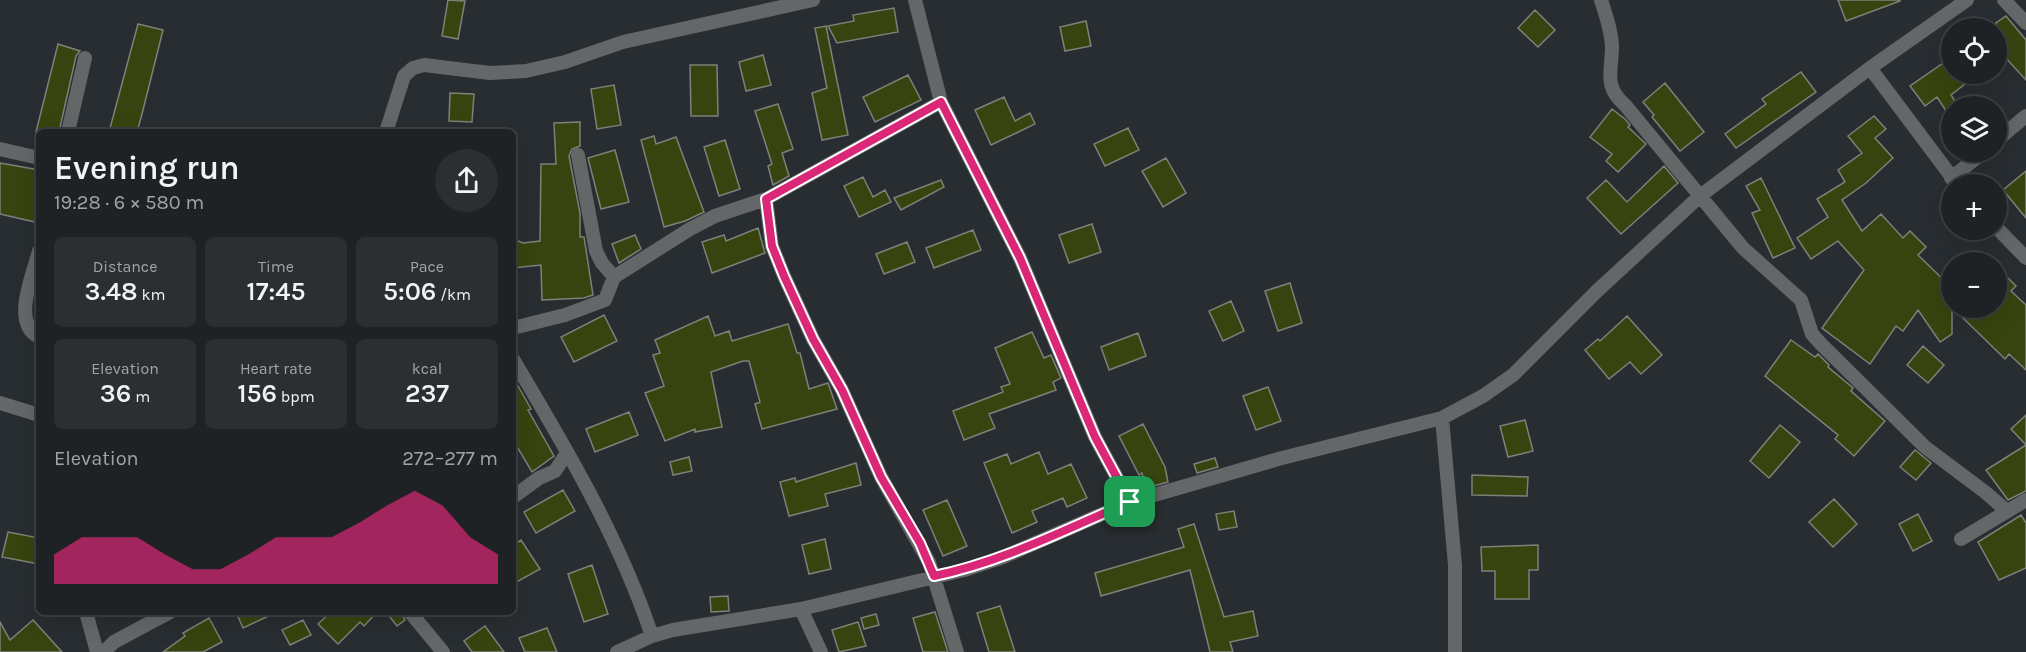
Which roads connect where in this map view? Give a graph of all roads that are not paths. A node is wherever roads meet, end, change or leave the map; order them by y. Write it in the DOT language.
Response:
graph roads {
  1 [pos="813,0"];
  2 [pos="915,0"];
  3 [pos="1601,0"];
  4 [pos="1967,0"];
  5 [pos="2004,0"];
  6 [pos="2026,23"];
  7 [pos="85,58"];
  8 [pos="1870,68"];
  9 [pos="941,102"];
  10 [pos="2026,116"];
  11 [pos="69,129"];
  12 [pos="387,129"];
  13 [pos="2007,132"];
  14 [pos="0,149"];
  15 [pos="578,155"];
  16 [pos="36,157"];
  17 [pos="1974,162"];
  18 [pos="1948,174"];
  19 [pos="1962,174"];
  20 [pos="1700,196"];
  21 [pos="766,199"];
  22 [pos="2007,238"];
  23 [pos="2026,258"];
  24 [pos="36,263"];
  25 [pos="614,277"];
  26 [pos="516,327"];
  27 [pos="36,335"];
  28 [pos="516,364"];
  29 [pos="0,403"];
  30 [pos="36,414"];
  31 [pos="1442,418"];
  32 [pos="567,453"];
  33 [pos="516,495"];
  34 [pos="2026,500"];
  35 [pos="1130,502"];
  36 [pos="2007,511"];
  37 [pos="1961,538"];
  38 [pos="934,576"];
  39 [pos="801,609"];
  40 [pos="87,615"];
  41 [pos="164,615"];
  42 [pos="412,615"];
  43 [pos="652,636"];
  44 [pos="97,652"];
  45 [pos="104,652"];
  46 [pos="443,652"];
  47 [pos="617,652"];
  48 [pos="820,652"];
  49 [pos="957,652"];
  50 [pos="1455,652"];
  1 -- 12 [label="street"];
  2 -- 9 [label="street"];
  3 -- 20 [label="street"];
  4 -- 8 [label="street"];
  5 -- 6 [label="street"];
  7 -- 11 [label="street"];
  8 -- 18 [label="street"];
  8 -- 20 [label="street"];
  9 -- 21 [label="street"];
  9 -- 35 [label="street"];
  10 -- 13 [label="street"];
  14 -- 16 [label="street"];
  15 -- 25 [label="street"];
  17 -- 19 [label="street"];
  20 -- 31 [label="street"];
  20 -- 36 [label="street"];
  21 -- 25 [label="street"];
  21 -- 38 [label="street"];
  22 -- 23 [label="street"];
  24 -- 27 [label="street"];
  25 -- 26 [label="street"];
  28 -- 32 [label="street"];
  29 -- 30 [label="street"];
  31 -- 35 [label="street"];
  31 -- 50 [label="street"];
  32 -- 33 [label="street"];
  32 -- 43 [label="street"];
  34 -- 36 [label="street"];
  35 -- 38 [label="street"];
  36 -- 37 [label="street"];
  38 -- 39 [label="street"];
  38 -- 49 [label="street"];
  39 -- 43 [label="street"];
  39 -- 48 [label="street"];
  40 -- 44 [label="street"];
  41 -- 45 [label="street"];
  42 -- 46 [label="street"];
  43 -- 47 [label="street"];
}
